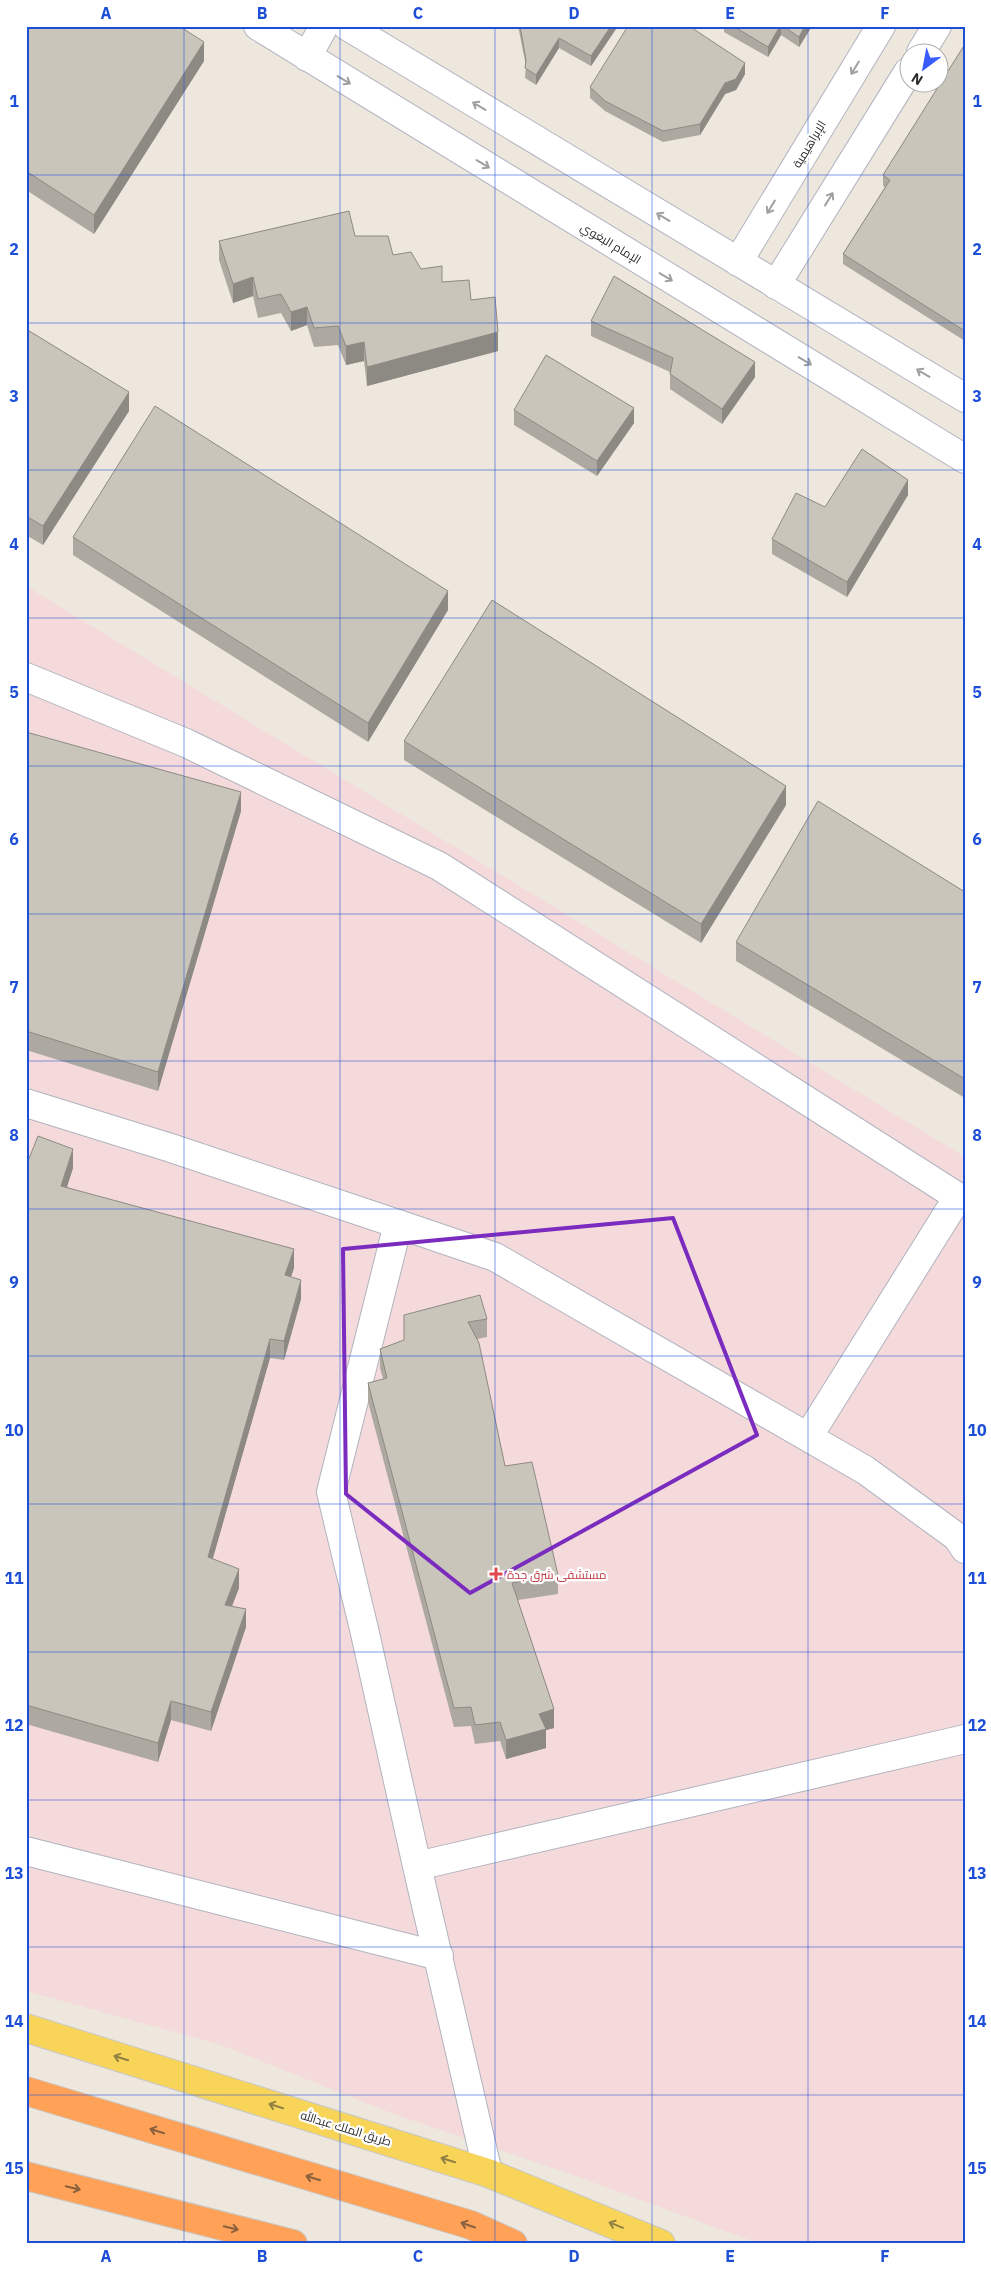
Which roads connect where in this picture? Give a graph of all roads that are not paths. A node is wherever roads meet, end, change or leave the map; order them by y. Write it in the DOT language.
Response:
graph roads {
  1 [pos="258,26"];
  2 [pos="324,26"];
  3 [pos="347,26"];
  4 [pos="880,26"];
  5 [pos="937,26"];
  6 [pos="927,42"];
  7 [pos="307,57"];
  8 [pos="898,88"];
  9 [pos="738,262"];
  10 [pos="776,285"];
  11 [pos="965,398"];
  12 [pos="965,459"];
  13 [pos="26,677"];
  14 [pos="26,1103"];
  15 [pos="398,1224"];
  16 [pos="808,1437"];
  17 [pos="965,1548"];
  18 [pos="965,1739"];
  19 [pos="26,1851"];
  20 [pos="417,1866"];
  21 [pos="439,1956"];
  22 [pos="26,2028"];
  23 [pos="26,2091"];
  24 [pos="488,2172"];
  25 [pos="26,2176"];
  26 [pos="293,2244"];
  27 [pos="513,2244"];
  28 [pos="661,2244"];
  1 -- 7 [label="street, الإمام البغوي"];
  2 -- 7 [label="street"];
  9 -- 3 [label="street, one-way"];
  4 -- 9 [label="street, الإبراهيمية, one-way"];
  5 -- 6 [label="street"];
  7 -- 12 [label="street, الإمام البغوي, one-way"];
  10 -- 8 [label="street, one-way"];
  9 -- 10 [label="street"];
  11 -- 10 [label="street, one-way"];
  13 -- 16 [label="street"];
  14 -- 15 [label="street"];
  15 -- 16 [label="street"];
  15 -- 20 [label="street"];
  16 -- 17 [label="street"];
  18 -- 20 [label="street"];
  19 -- 21 [label="street"];
  20 -- 21 [label="street"];
  21 -- 24 [label="street"];
  24 -- 22 [label="main road, طريق الملك عبدالله, one-way"];
  27 -- 23 [label="highway, one-way"];
  28 -- 24 [label="main road, طريق الملك عبدالله, one-way"];
  25 -- 26 [label="highway, one-way"];
}
